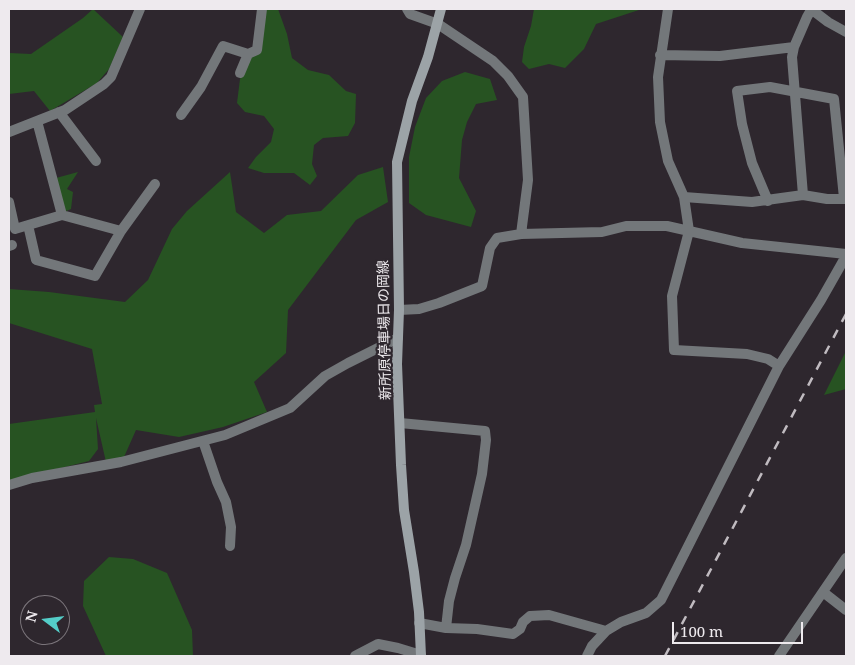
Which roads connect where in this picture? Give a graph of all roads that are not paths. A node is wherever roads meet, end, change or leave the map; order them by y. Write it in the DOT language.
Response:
graph roads {
  1 [pos="140,9"];
  2 [pos="262,9"];
  3 [pos="407,9"];
  4 [pos="441,9"];
  5 [pos="668,9"];
  6 [pos="811,10"];
  7 [pos="438,24"];
  8 [pos="846,32"];
  9 [pos="794,47"];
  10 [pos="248,54"];
  11 [pos="660,55"];
  12 [pos="240,73"];
  13 [pos="794,90"];
  14 [pos="59,112"];
  15 [pos="181,115"];
  16 [pos="37,121"];
  17 [pos="9,132"];
  18 [pos="96,161"];
  19 [pos="155,184"];
  20 [pos="803,195"];
  21 [pos="684,197"];
  22 [pos="845,199"];
  23 [pos="768,201"];
  24 [pos="9,202"];
  25 [pos="62,215"];
  26 [pos="28,225"];
  27 [pos="121,231"];
  28 [pos="689,231"];
  29 [pos="521,234"];
  30 [pos="846,255"];
  31 [pos="399,310"];
  32 [pos="398,338"];
  33 [pos="779,366"];
  34 [pos="400,423"];
  35 [pos="203,441"];
  36 [pos="9,485"];
  37 [pos="230,546"];
  38 [pos="846,558"];
  39 [pos="823,592"];
  40 [pos="846,610"];
  41 [pos="419,623"];
  42 [pos="446,628"];
  43 [pos="606,631"];
  44 [pos="354,656"];
  45 [pos="421,656"];
  46 [pos="587,656"];
  47 [pos="778,656"];
  1 -- 14 [label="street"];
  2 -- 10 [label="street"];
  3 -- 7 [label="street"];
  4 -- 7 [label="main road, 新所原停車場日の岡線"];
  5 -- 11 [label="street"];
  6 -- 8 [label="street"];
  6 -- 9 [label="street"];
  7 -- 29 [label="street"];
  7 -- 31 [label="main road, 新所原停車場日の岡線"];
  9 -- 11 [label="street"];
  9 -- 13 [label="street"];
  10 -- 12 [label="street"];
  10 -- 15 [label="street"];
  11 -- 21 [label="street"];
  13 -- 20 [label="street"];
  13 -- 22 [label="street"];
  13 -- 23 [label="street"];
  14 -- 16 [label="street"];
  14 -- 18 [label="street"];
  16 -- 17 [label="street"];
  16 -- 25 [label="street"];
  19 -- 27 [label="street"];
  20 -- 22 [label="street"];
  20 -- 23 [label="street"];
  21 -- 23 [label="street"];
  21 -- 28 [label="street"];
  24 -- 26 [label="street"];
  25 -- 26 [label="street"];
  25 -- 27 [label="street"];
  26 -- 27 [label="street"];
  28 -- 29 [label="street"];
  28 -- 30 [label="street"];
  28 -- 33 [label="street"];
  29 -- 31 [label="street"];
  30 -- 33 [label="street"];
  31 -- 32 [label="main road, 新所原停車場日の岡線"];
  32 -- 34 [label="main road, 新所原停車場日の岡線"];
  32 -- 35 [label="street"];
  33 -- 43 [label="street"];
  34 -- 41 [label="main road, 新所原停車場日の岡線"];
  34 -- 42 [label="street"];
  35 -- 36 [label="street"];
  35 -- 37 [label="street"];
  38 -- 39 [label="street"];
  39 -- 40 [label="street"];
  39 -- 47 [label="street"];
  41 -- 42 [label="street"];
  41 -- 45 [label="main road, 新所原停車場日の岡線"];
  42 -- 43 [label="street"];
  43 -- 46 [label="street"];
  44 -- 45 [label="street"];
}
